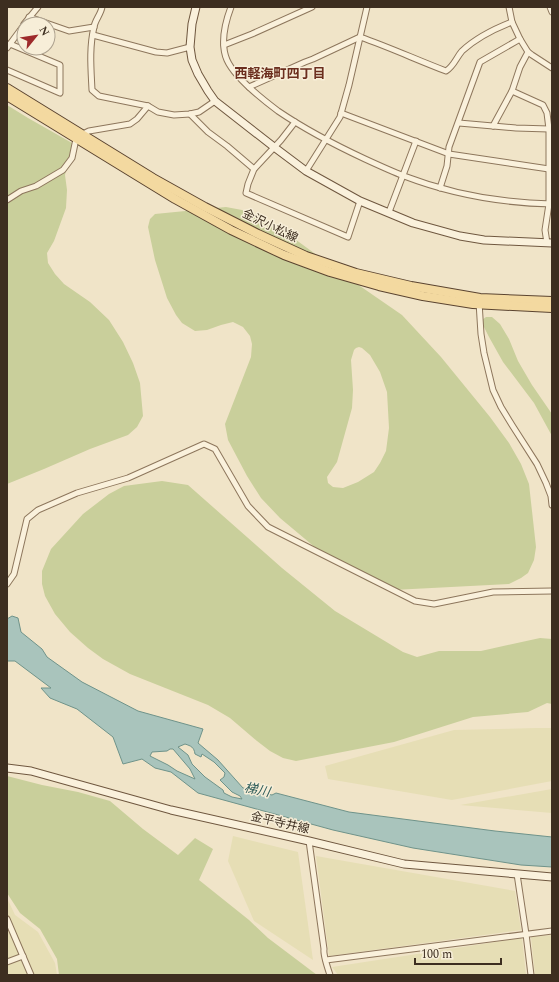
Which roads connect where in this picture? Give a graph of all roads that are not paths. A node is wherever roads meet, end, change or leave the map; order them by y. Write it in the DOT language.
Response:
graph roads {
  1 [pos="38,7"];
  2 [pos="102,7"];
  3 [pos="196,7"];
  4 [pos="231,7"];
  5 [pos="312,7"];
  6 [pos="367,7"];
  7 [pos="509,7"];
  8 [pos="550,7"];
  9 [pos="552,12"];
  10 [pos="30,16"];
  11 [pos="512,22"];
  12 [pos="56,26"];
  13 [pos="94,27"];
  14 [pos="93,35"];
  15 [pos="16,36"];
  16 [pos="360,37"];
  17 [pos="520,39"];
  18 [pos="9,46"];
  19 [pos="224,46"];
  20 [pos="190,47"];
  21 [pos="528,52"];
  22 [pos="552,68"];
  23 [pos="7,70"];
  24 [pos="249,87"];
  25 [pos="7,88"];
  26 [pos="512,91"];
  27 [pos="7,96"];
  28 [pos="215,101"];
  29 [pos="148,106"];
  30 [pos="342,113"];
  31 [pos="190,114"];
  32 [pos="295,122"];
  33 [pos="459,122"];
  34 [pos="493,126"];
  35 [pos="549,129"];
  36 [pos="80,137"];
  37 [pos="326,140"];
  38 [pos="416,141"];
  39 [pos="274,147"];
  40 [pos="449,154"];
  41 [pos="254,169"];
  42 [pos="549,169"];
  43 [pos="306,171"];
  44 [pos="403,176"];
  45 [pos="440,188"];
  46 [pos="7,200"];
  47 [pos="360,201"];
  48 [pos="550,204"];
  49 [pos="390,212"];
  50 [pos="550,243"];
  51 [pos="479,301"];
  52 [pos="552,301"];
  53 [pos="552,308"];
  54 [pos="552,505"];
  55 [pos="7,584"];
  56 [pos="552,591"];
  57 [pos="7,768"];
  58 [pos="309,841"];
  59 [pos="517,874"];
  60 [pos="552,877"];
  61 [pos="7,919"];
  62 [pos="552,931"];
  63 [pos="526,934"];
  64 [pos="22,956"];
  65 [pos="326,960"];
  66 [pos="7,962"];
  67 [pos="31,975"];
  68 [pos="330,975"];
  69 [pos="531,975"];
  1 -- 10 [label="street"];
  2 -- 13 [label="street"];
  3 -- 20 [label="main road"];
  4 -- 19 [label="street"];
  5 -- 19 [label="street"];
  6 -- 16 [label="street"];
  7 -- 11 [label="street"];
  8 -- 9 [label="street"];
  11 -- 16 [label="street"];
  11 -- 17 [label="street"];
  12 -- 13 [label="street"];
  13 -- 14 [label="street"];
  14 -- 20 [label="street"];
  14 -- 29 [label="street"];
  15 -- 18 [label="street"];
  16 -- 24 [label="street"];
  16 -- 30 [label="street"];
  17 -- 21 [label="street"];
  17 -- 33 [label="street"];
  18 -- 23 [label="street"];
  19 -- 24 [label="street"];
  20 -- 28 [label="main road"];
  21 -- 22 [label="street"];
  21 -- 26 [label="street"];
  24 -- 32 [label="street"];
  25 -- 36 [label="main road, 金沢小松線"];
  26 -- 34 [label="street"];
  26 -- 35 [label="street"];
  27 -- 36 [label="main road, 金沢小松線"];
  28 -- 31 [label="street"];
  28 -- 39 [label="main road"];
  29 -- 31 [label="street"];
  29 -- 36 [label="street"];
  30 -- 37 [label="street"];
  30 -- 38 [label="street"];
  31 -- 41 [label="street"];
  32 -- 37 [label="street"];
  32 -- 39 [label="street"];
  33 -- 34 [label="street"];
  33 -- 40 [label="street"];
  34 -- 35 [label="street"];
  35 -- 42 [label="street"];
  36 -- 46 [label="street"];
  36 -- 51 [label="main road, 金沢小松線"];
  37 -- 43 [label="street"];
  37 -- 44 [label="street"];
  38 -- 40 [label="street"];
  38 -- 44 [label="street"];
  39 -- 41 [label="street"];
  39 -- 43 [label="main road"];
  40 -- 42 [label="street"];
  40 -- 45 [label="street"];
  41 -- 47 [label="street"];
  42 -- 48 [label="street"];
  43 -- 47 [label="main road"];
  44 -- 45 [label="street"];
  44 -- 49 [label="street"];
  45 -- 48 [label="street"];
  47 -- 49 [label="main road"];
  48 -- 50 [label="street"];
  49 -- 50 [label="main road"];
  51 -- 52 [label="main road, 金沢小松線"];
  51 -- 53 [label="main road, 金沢小松線"];
  51 -- 54 [label="street"];
  55 -- 56 [label="street"];
  57 -- 58 [label="main road, 金平寺井線"];
  58 -- 59 [label="main road, 金平寺井線"];
  58 -- 65 [label="street"];
  59 -- 60 [label="main road, 金平寺井線"];
  59 -- 63 [label="street"];
  61 -- 64 [label="street"];
  62 -- 63 [label="street"];
  63 -- 65 [label="street"];
  63 -- 69 [label="street"];
  64 -- 66 [label="street"];
  64 -- 67 [label="street"];
  65 -- 68 [label="street"];
}
